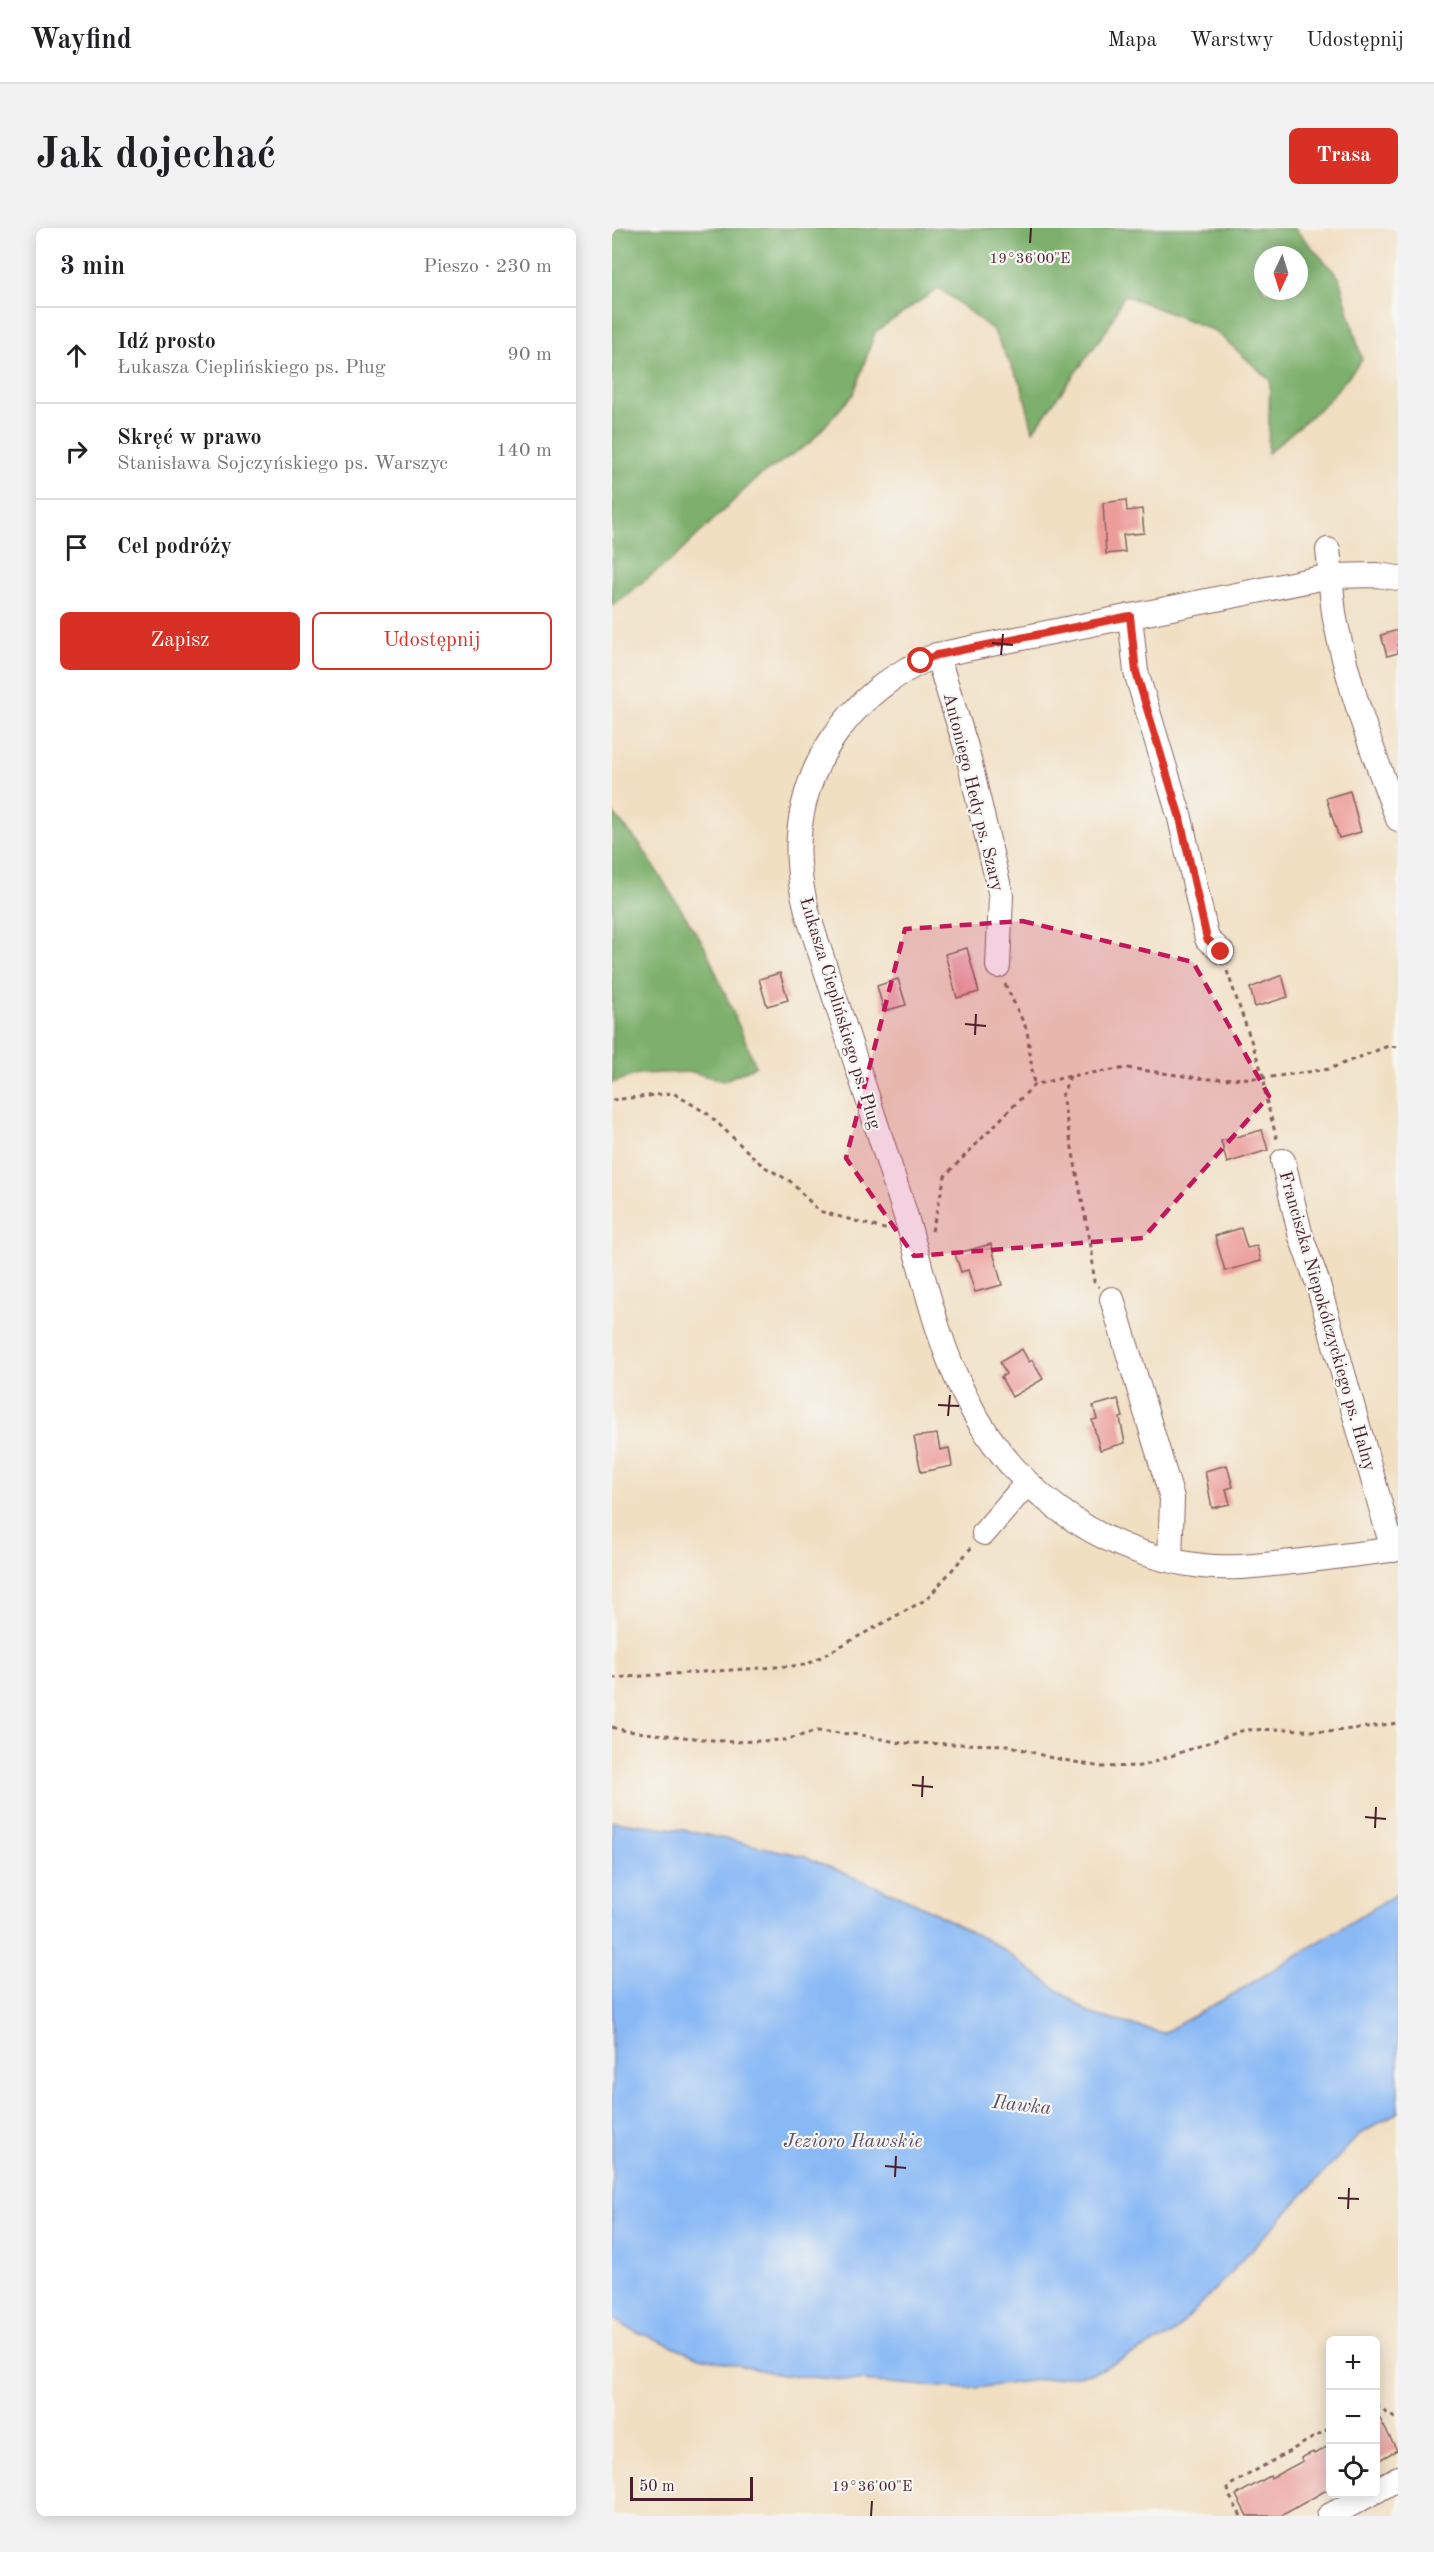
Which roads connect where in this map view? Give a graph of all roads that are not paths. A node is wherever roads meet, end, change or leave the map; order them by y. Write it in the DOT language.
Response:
graph roads {
  1 [pos="1328,550"];
  2 [pos="1331,576"];
  3 [pos="1398,578"];
  4 [pos="1130,616"];
  5 [pos="937,655"];
  6 [pos="1398,819"];
  7 [pos="1221,952"];
  8 [pos="998,966"];
  9 [pos="1283,1161"];
  10 [pos="1112,1299"];
  11 [pos="1027,1483"];
  12 [pos="984,1533"];
  13 [pos="1396,1550"];
  14 [pos="1170,1560"];
  15 [pos="1398,2478"];
  16 [pos="1380,2489"];
  17 [pos="1361,2498"];
  18 [pos="1329,2516"];
  1 -- 2 [label="street"];
  2 -- 3 [label="street, Łukasza Cieplińskiego ps. Pług"];
  2 -- 4 [label="street, Łukasza Cieplińskiego ps. Pług"];
  2 -- 6 [label="street"];
  4 -- 5 [label="street, Łukasza Cieplińskiego ps. Pług"];
  4 -- 7 [label="street"];
  5 -- 8 [label="street, Antoniego Hedy ps. Szary"];
  5 -- 11 [label="street, Łukasza Cieplińskiego ps. Pług"];
  9 -- 13 [label="street, Franciszka Niepokólczyckiego ps. Halny"];
  10 -- 14 [label="street"];
  11 -- 12 [label="street"];
  11 -- 14 [label="street, Łukasza Cieplińskiego ps. Pług"];
  13 -- 14 [label="street, Łukasza Cieplińskiego ps. Pług"];
  15 -- 16 [label="street"];
  17 -- 18 [label="street"];
}
